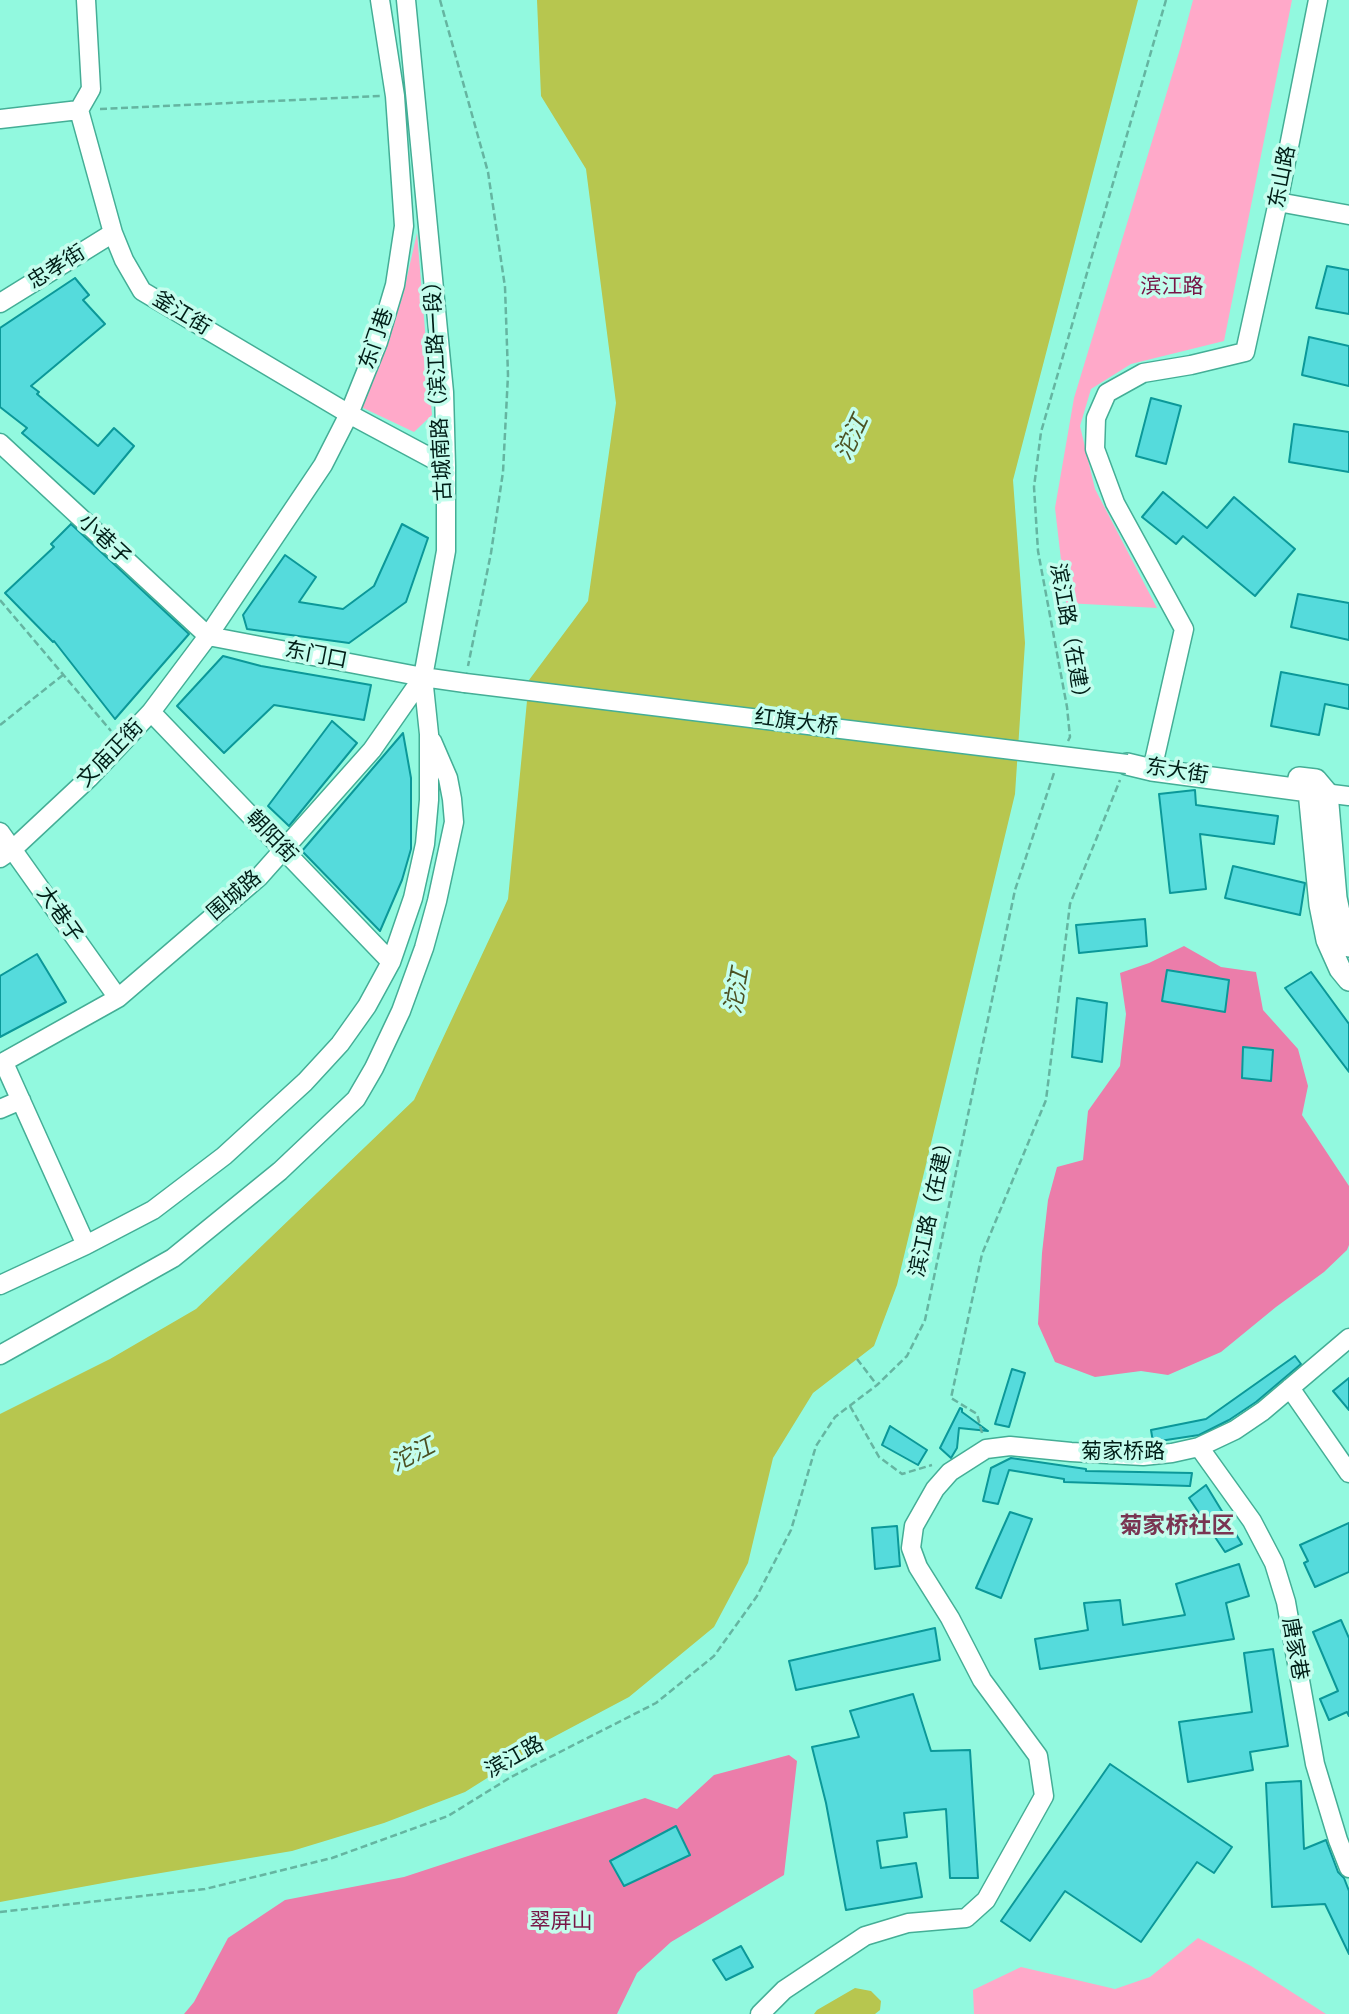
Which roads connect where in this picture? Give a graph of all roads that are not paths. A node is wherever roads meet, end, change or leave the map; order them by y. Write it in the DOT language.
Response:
graph roads {
  1 [pos="86,0"];
  2 [pos="380,0"];
  3 [pos="407,0"];
  4 [pos="1318,0"];
  5 [pos="79,110"];
  6 [pos="0,119"];
  7 [pos="1279,202"];
  8 [pos="1349,215"];
  9 [pos="113,233"];
  10 [pos="0,303"];
  11 [pos="349,414"];
  12 [pos="0,443"];
  13 [pos="446,466"];
  14 [pos="208,636"];
  15 [pos="423,677"];
  16 [pos="465,683"];
  17 [pos="151,712"];
  18 [pos="429,734"];
  19 [pos="1127,764"];
  20 [pos="1153,764"];
  21 [pos="1318,792"];
  22 [pos="1349,796"];
  23 [pos="0,832"];
  24 [pos="284,850"];
  25 [pos="7,854"];
  26 [pos="1349,946"];
  27 [pos="391,962"];
  28 [pos="1349,980"];
  29 [pos="118,998"];
  30 [pos="2,1063"];
  31 [pos="21,1100"];
  32 [pos="0,1109"];
  33 [pos="86,1245"];
  34 [pos="0,1285"];
  35 [pos="1349,1338"];
  36 [pos="0,1354"];
  37 [pos="1290,1388"];
  38 [pos="1199,1447"];
  39 [pos="1349,1474"];
  40 [pos="1349,1868"];
  41 [pos="760,2014"];
  1 -- 5 [label="street"];
  2 -- 11 [label="street, 东门巷"];
  3 -- 13 [label="street, 古城南路（滨江路一段）"];
  4 -- 7 [label="street, 东山路"];
  5 -- 6 [label="street"];
  5 -- 9 [label="street, 釜江街"];
  7 -- 8 [label="street"];
  7 -- 20 [label="street, 东山路"];
  9 -- 10 [label="street, 忠孝街"];
  9 -- 11 [label="street, 釜江街"];
  11 -- 13 [label="street, 釜江街"];
  11 -- 14 [label="street, 东门巷"];
  12 -- 14 [label="street, 小巷子"];
  13 -- 15 [label="street, 古城南路（滨江路一段）"];
  14 -- 15 [label="street, 东门口"];
  14 -- 17 [label="street, 文庙正街"];
  15 -- 16 [label="street, 东门口"];
  15 -- 18 [label="street, 古城南路（滨江路一段）"];
  15 -- 24 [label="street, 围城路"];
  16 -- 19 [label="street, 红旗大桥, bridge"];
  17 -- 24 [label="street, 朝阳街"];
  17 -- 25 [label="street, 文庙正街"];
  18 -- 27 [label="street, 古城南路（滨江路一段）"];
  18 -- 36 [label="street"];
  19 -- 20 [label="main road, 东大街"];
  20 -- 21 [label="main road, 东大街"];
  21 -- 22 [label="street"];
  21 -- 26 [label="main road"];
  21 -- 28 [label="main road"];
  23 -- 25 [label="street, 大巷子"];
  24 -- 27 [label="street, 朝阳街"];
  24 -- 29 [label="street, 围城路"];
  25 -- 29 [label="street, 大巷子"];
  27 -- 33 [label="street, 古城南路（滨江路一段）"];
  29 -- 30 [label="street, 围城路"];
  30 -- 31 [label="street"];
  31 -- 32 [label="street"];
  31 -- 33 [label="street"];
  33 -- 34 [label="street, 古城南路（滨江路一段）"];
  35 -- 37 [label="street, 菊家桥路"];
  37 -- 38 [label="street, 菊家桥路"];
  37 -- 39 [label="street"];
  38 -- 40 [label="street, 唐家巷"];
  38 -- 41 [label="street, 菊家桥路"];
}
